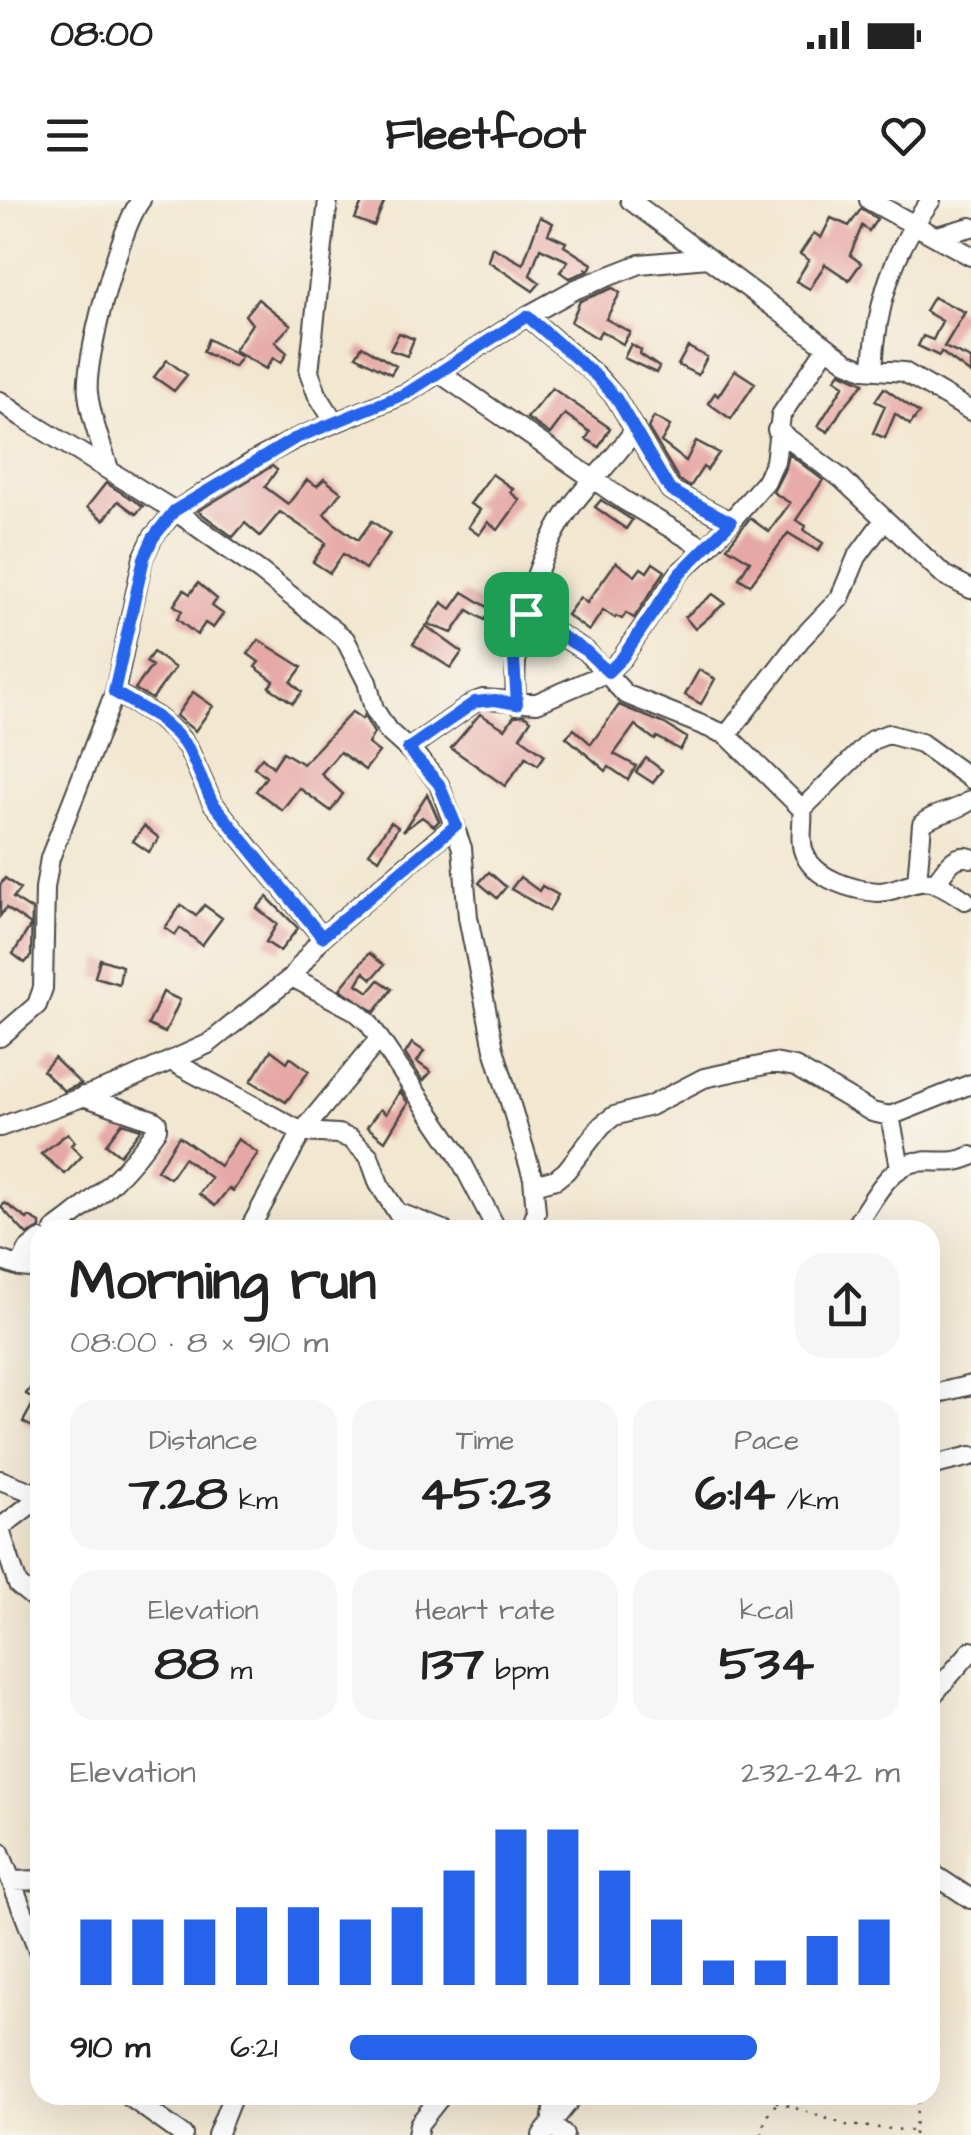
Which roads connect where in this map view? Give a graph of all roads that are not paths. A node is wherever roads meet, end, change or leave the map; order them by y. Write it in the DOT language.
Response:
graph roads {
  1 [pos="141,200"];
  2 [pos="328,200"];
  3 [pos="630,200"];
  4 [pos="869,200"];
  5 [pos="930,200"];
  6 [pos="913,224"];
  7 [pos="971,227"];
  8 [pos="937,236"];
  9 [pos="971,256"];
  10 [pos="708,258"];
  11 [pos="527,316"];
  12 [pos="827,346"];
  13 [pos="873,370"];
  14 [pos="440,374"];
  15 [pos="0,400"];
  16 [pos="971,411"];
  17 [pos="334,422"];
  18 [pos="635,429"];
  19 [pos="777,430"];
  20 [pos="108,468"];
  21 [pos="594,480"];
  22 [pos="174,511"];
  23 [pos="884,520"];
  24 [pos="731,522"];
  25 [pos="706,549"];
  26 [pos="971,589"];
  27 [pos="526,614"];
  28 [pos="608,672"];
  29 [pos="114,692"];
  30 [pos="517,704"];
  31 [pos="727,735"];
  32 [pos="408,749"];
  33 [pos="971,779"];
  34 [pos="802,808"];
  35 [pos="967,811"];
  36 [pos="456,825"];
  37 [pos="971,858"];
  38 [pos="926,882"];
  39 [pos="965,900"];
  40 [pos="322,937"];
  41 [pos="292,977"];
  42 [pos="0,1037"];
  43 [pos="378,1039"];
  44 [pos="173,1062"];
  45 [pos="971,1084"];
  46 [pos="83,1096"];
  47 [pos="890,1116"];
  48 [pos="0,1128"];
  49 [pos="302,1132"];
  50 [pos="971,1156"];
  51 [pos="900,1167"];
  52 [pos="534,1185"];
  53 [pos="69,1220"];
  54 [pos="254,1220"];
  55 [pos="417,1220"];
  56 [pos="492,1220"];
  57 [pos="534,1220"];
  58 [pos="860,1220"];
  59 [pos="30,1248"];
  60 [pos="0,1260"];
  61 [pos="20,1267"];
  62 [pos="30,1268"];
  63 [pos="971,1385"];
  64 [pos="940,1393"];
  65 [pos="971,1456"];
  66 [pos="940,1464"];
  67 [pos="0,1480"];
  68 [pos="30,1492"];
  69 [pos="30,1504"];
  70 [pos="0,1529"];
  71 [pos="30,1595"];
  72 [pos="971,1651"];
  73 [pos="940,1687"];
  74 [pos="0,1852"];
  75 [pos="940,1879"];
  76 [pos="30,1880"];
  77 [pos="12,1881"];
  78 [pos="971,1899"];
  79 [pos="30,1929"];
  80 [pos="147,2105"];
  81 [pos="228,2105"];
  82 [pos="434,2105"];
  83 [pos="554,2105"];
  84 [pos="568,2105"];
  85 [pos="552,2132"];
  86 [pos="183,2135"];
  87 [pos="217,2135"];
  88 [pos="417,2135"];
  1 -- 20 [label="street"];
  2 -- 17 [label="street"];
  3 -- 10 [label="street"];
  4 -- 6 [label="street"];
  5 -- 6 [label="street"];
  6 -- 8 [label="street"];
  6 -- 13 [label="street"];
  7 -- 8 [label="street"];
  8 -- 9 [label="street"];
  10 -- 11 [label="street"];
  10 -- 12 [label="street"];
  11 -- 14 [label="street"];
  11 -- 18 [label="street"];
  12 -- 13 [label="street"];
  12 -- 19 [label="street"];
  13 -- 16 [label="street"];
  14 -- 17 [label="street"];
  14 -- 21 [label="street"];
  15 -- 20 [label="street"];
  17 -- 22 [label="street"];
  18 -- 21 [label="street"];
  18 -- 24 [label="street"];
  19 -- 23 [label="street"];
  19 -- 24 [label="street"];
  20 -- 22 [label="street"];
  21 -- 25 [label="street"];
  21 -- 27 [label="street"];
  22 -- 29 [label="street"];
  22 -- 32 [label="street"];
  23 -- 26 [label="street"];
  23 -- 31 [label="street"];
  24 -- 25 [label="street"];
  25 -- 28 [label="street"];
  27 -- 28 [label="street"];
  27 -- 30 [label="street"];
  28 -- 30 [label="street"];
  28 -- 31 [label="street"];
  29 -- 40 [label="street"];
  29 -- 42 [label="street"];
  30 -- 32 [label="street"];
  31 -- 34 [label="street"];
  32 -- 36 [label="street"];
  33 -- 34 [label="street"];
  34 -- 38 [label="street"];
  35 -- 38 [label="street"];
  36 -- 40 [label="street"];
  36 -- 52 [label="street"];
  37 -- 38 [label="street"];
  38 -- 39 [label="street"];
  40 -- 41 [label="street"];
  41 -- 43 [label="street"];
  41 -- 44 [label="street"];
  43 -- 49 [label="street"];
  43 -- 56 [label="street"];
  44 -- 46 [label="street"];
  44 -- 49 [label="street"];
  45 -- 47 [label="street"];
  46 -- 48 [label="street"];
  46 -- 53 [label="street"];
  47 -- 51 [label="street"];
  47 -- 52 [label="street"];
  49 -- 54 [label="street"];
  49 -- 55 [label="street"];
  50 -- 51 [label="street"];
  51 -- 58 [label="street"];
  52 -- 57 [label="street"];
  59 -- 61 [label="street"];
  60 -- 61 [label="street"];
  61 -- 62 [label="street"];
  63 -- 64 [label="street"];
  65 -- 66 [label="street"];
  67 -- 68 [label="street"];
  69 -- 70 [label="street"];
  70 -- 71 [label="street"];
  72 -- 73 [label="street"];
  74 -- 77 [label="street"];
  75 -- 78 [label="street"];
  76 -- 77 [label="street"];
  77 -- 79 [label="street"];
  80 -- 86 [label="street"];
  81 -- 87 [label="street"];
  82 -- 88 [label="street"];
  83 -- 85 [label="street"];
  84 -- 85 [label="street"];
}
